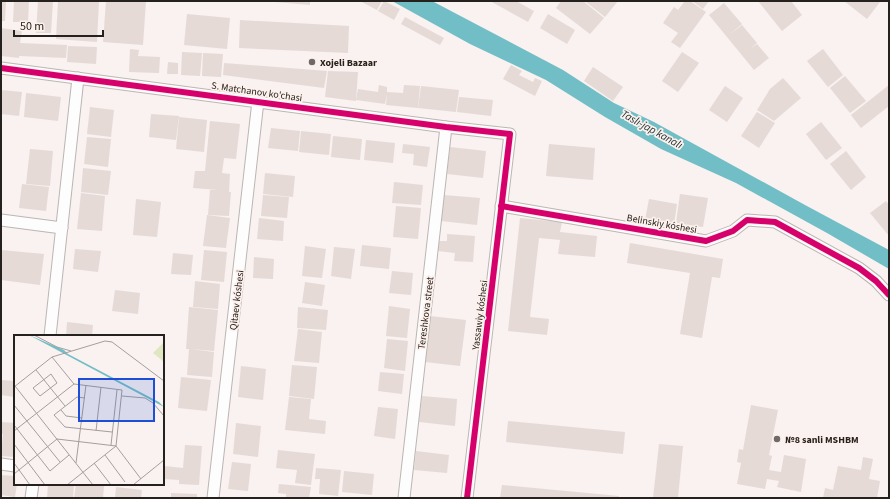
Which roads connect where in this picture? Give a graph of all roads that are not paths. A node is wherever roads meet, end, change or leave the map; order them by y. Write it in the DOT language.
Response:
graph roads {
  1 [pos="1,68"];
  2 [pos="78,78"];
  3 [pos="258,101"];
  4 [pos="446,127"];
  5 [pos="510,134"];
  6 [pos="501,206"];
  7 [pos="1,220"];
  8 [pos="62,228"];
  9 [pos="889,295"];
  10 [pos="50,335"];
  11 [pos="1,464"];
  12 [pos="14,466"];
  13 [pos="33,485"];
  14 [pos="32,498"];
  15 [pos="213,498"];
  16 [pos="404,498"];
  17 [pos="467,498"];
  1 -- 2 [label="street, S. Matchanov ko'chasi"];
  2 -- 3 [label="street, S. Matchanov ko'chasi"];
  2 -- 8 [label="street"];
  3 -- 4 [label="street, S. Matchanov ko'chasi"];
  3 -- 15 [label="street, Qitaev kóshesi"];
  4 -- 5 [label="street, S. Matchanov ko'chasi"];
  4 -- 16 [label="street, Tereshkova street"];
  5 -- 6 [label="street, Yassawiy kóshesi"];
  6 -- 9 [label="street, Belinskiy kóshesi"];
  6 -- 17 [label="street, Yassawiy kóshesi"];
  7 -- 8 [label="street"];
  8 -- 10 [label="street"];
  11 -- 12 [label="street"];
  13 -- 14 [label="street"];
}
